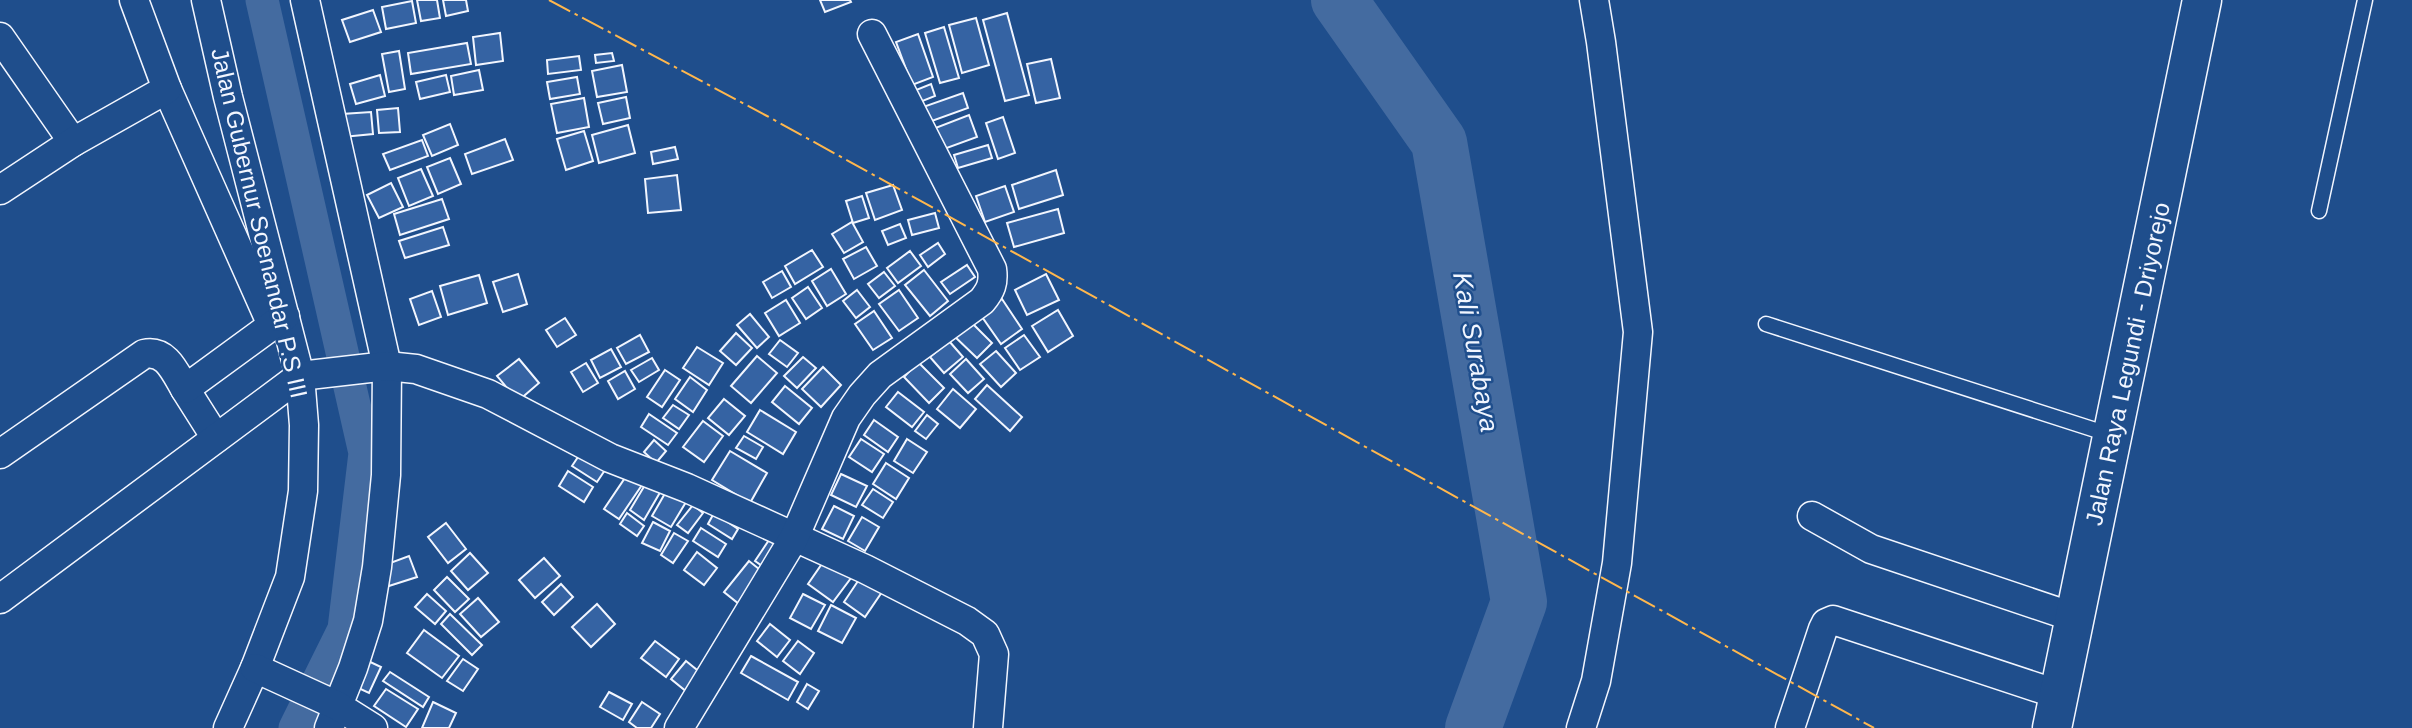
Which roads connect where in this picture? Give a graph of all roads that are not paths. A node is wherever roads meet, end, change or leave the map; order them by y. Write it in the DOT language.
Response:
graph roads {
  1 [pos="134,0"];
  2 [pos="206,0"];
  3 [pos="305,0"];
  4 [pos="1594,0"];
  5 [pos="2202,0"];
  6 [pos="2365,0"];
  7 [pos="872,34"];
  8 [pos="0,37"];
  9 [pos="167,89"];
  10 [pos="73,142"];
  11 [pos="0,190"];
  12 [pos="2319,211"];
  13 [pos="279,321"];
  14 [pos="1766,324"];
  15 [pos="381,366"];
  16 [pos="309,375"];
  17 [pos="185,389"];
  18 [pos="2113,436"];
  19 [pos="216,438"];
  20 [pos="0,454"];
  21 [pos="1812,516"];
  22 [pos="794,538"];
  23 [pos="0,599"];
  24 [pos="2076,618"];
  25 [pos="265,672"];
  26 [pos="329,710"];
  27 [pos="2056,711"];
  28 [pos="229,728"];
  29 [pos="373,728"];
  30 [pos="679,728"];
  31 [pos="988,728"];
  32 [pos="1581,728"];
  33 [pos="1790,728"];
  1 -- 9 [label="street"];
  2 -- 13 [label="street, Jalan Gubernur Soenandar P.S III"];
  3 -- 15 [label="street"];
  4 -- 32 [label="street"];
  5 -- 18 [label="main road, Jalan Raya Legundi - Driyorejo"];
  6 -- 12 [label="lane"];
  7 -- 22 [label="street"];
  8 -- 10 [label="street"];
  9 -- 10 [label="street"];
  9 -- 13 [label="street"];
  10 -- 11 [label="street"];
  13 -- 16 [label="street, Jalan Gubernur Soenandar P.S III"];
  13 -- 17 [label="street"];
  14 -- 18 [label="lane"];
  15 -- 16 [label="street"];
  15 -- 22 [label="street"];
  15 -- 26 [label="street"];
  16 -- 19 [label="street"];
  16 -- 25 [label="street, Jalan Gubernur Soenandar P.S III"];
  17 -- 19 [label="street"];
  17 -- 20 [label="street"];
  18 -- 24 [label="main road, Jalan Raya Legundi - Driyorejo"];
  19 -- 23 [label="street"];
  21 -- 24 [label="street"];
  22 -- 30 [label="street"];
  22 -- 31 [label="street"];
  24 -- 27 [label="main road, Jalan Raya Legundi - Driyorejo"];
  25 -- 26 [label="street"];
  25 -- 28 [label="street, Jalan Gubernur Soenandar P.S III"];
  26 -- 29 [label="street"];
  27 -- 33 [label="street"];
}
